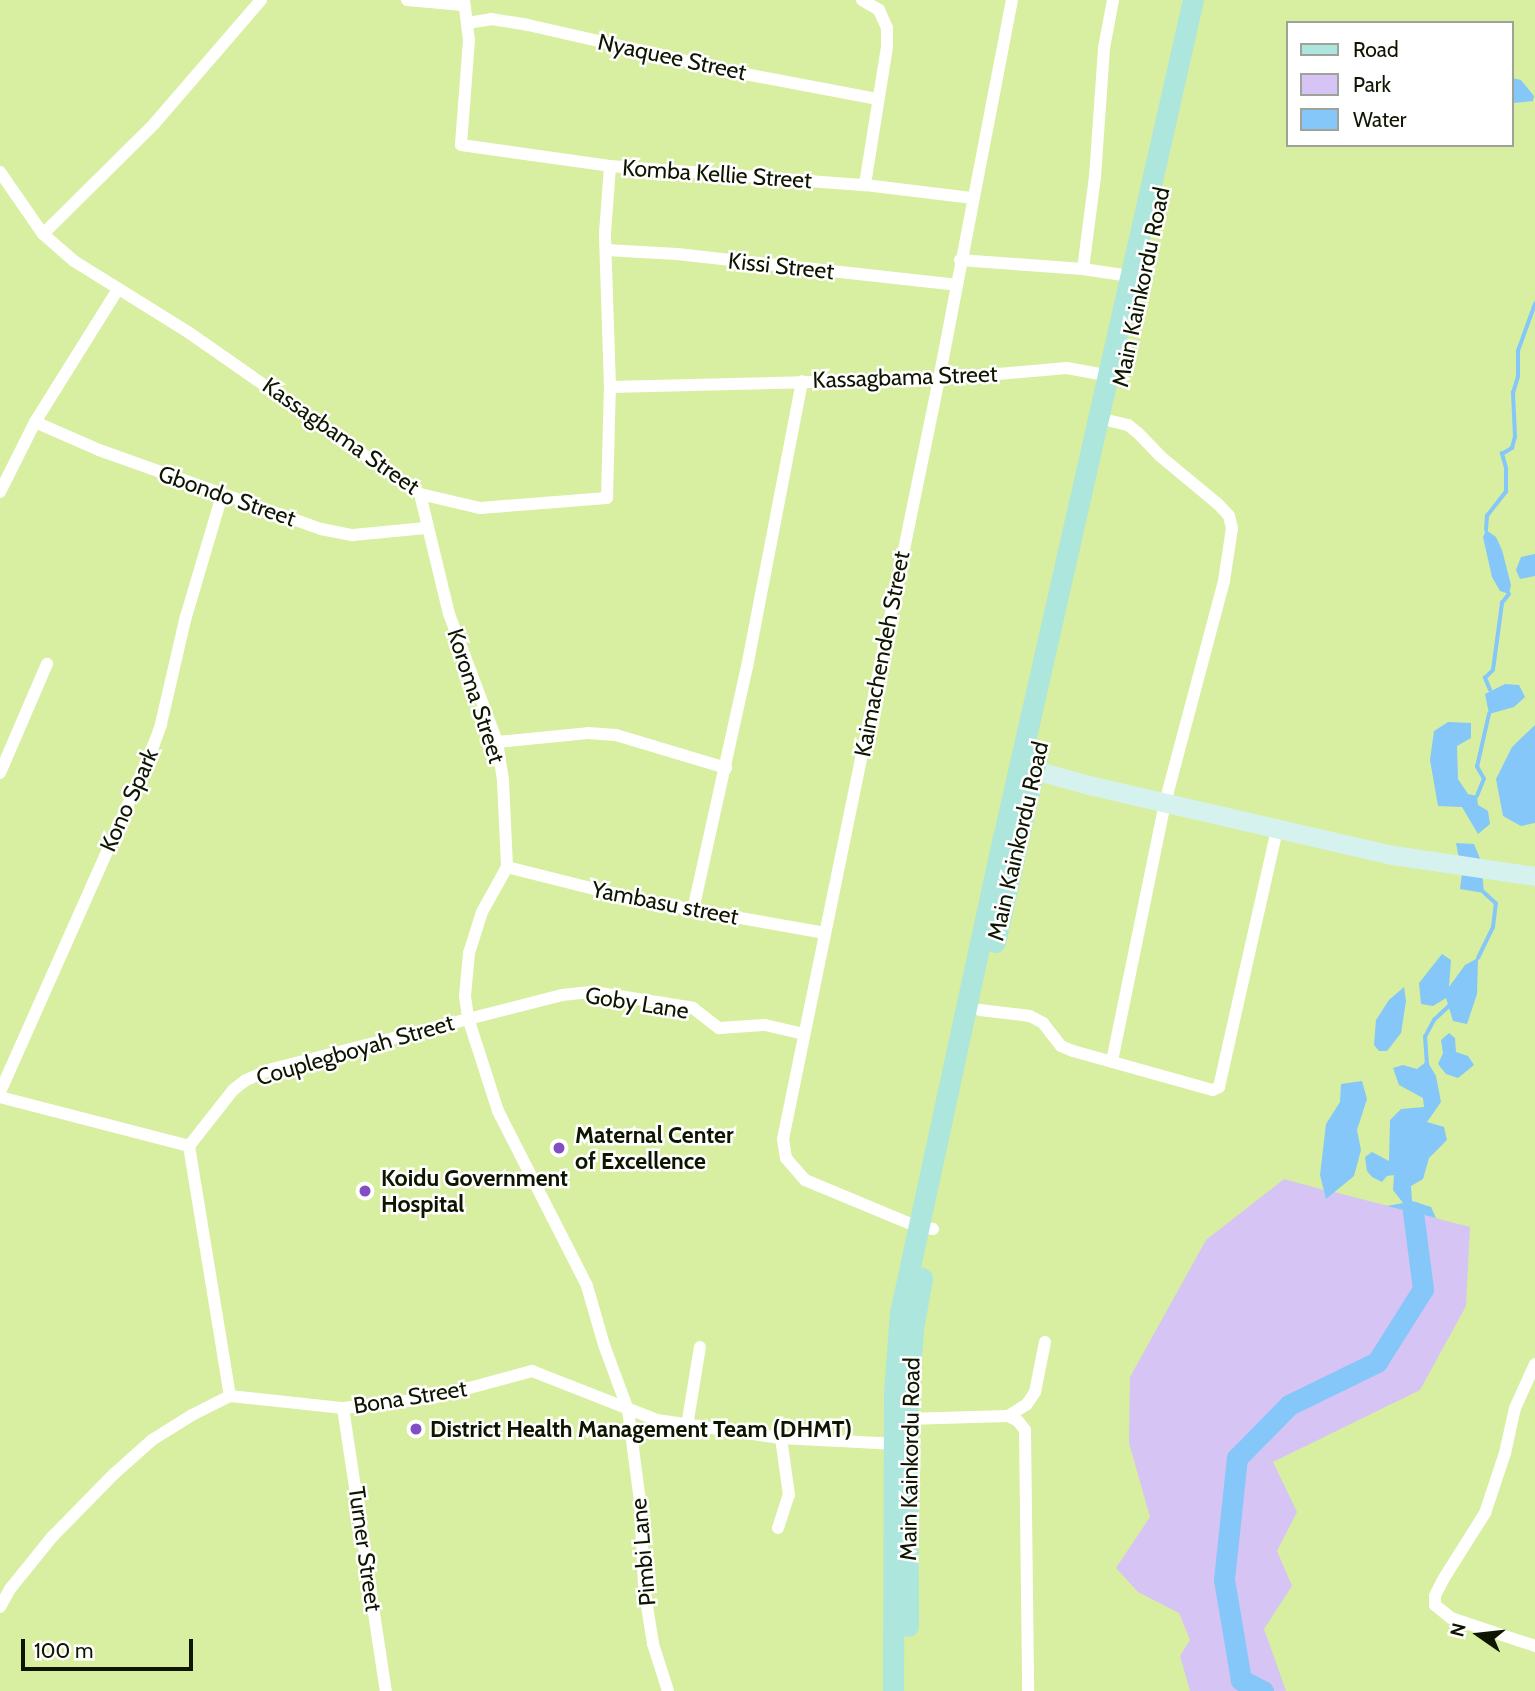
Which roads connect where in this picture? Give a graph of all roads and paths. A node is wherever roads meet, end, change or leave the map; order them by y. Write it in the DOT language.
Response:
graph roads {
  1 [pos="261,0"];
  2 [pos="407,0"];
  3 [pos="862,0"];
  4 [pos="1012,0"];
  5 [pos="1113,0"];
  6 [pos="463,3"];
  7 [pos="1198,7"];
  8 [pos="467,23"];
  9 [pos="877,99"];
  10 [pos="610,166"];
  11 [pos="0,172"];
  12 [pos="865,185"];
  13 [pos="973,198"];
  14 [pos="43,234"];
  15 [pos="607,250"];
  16 [pos="960,261"];
  17 [pos="1083,268"];
  18 [pos="1137,277"];
  19 [pos="956,285"];
  20 [pos="118,289"];
  21 [pos="1115,377"];
  22 [pos="939,379"];
  23 [pos="802,381"];
  24 [pos="610,387"];
  25 [pos="1111,421"];
  26 [pos="34,422"];
  27 [pos="0,492"];
  28 [pos="420,494"];
  29 [pos="222,495"];
  30 [pos="426,528"];
  31 [pos="1079,534"];
  32 [pos="47,664"];
  33 [pos="497,742"];
  34 [pos="726,768"];
  35 [pos="1027,768"];
  36 [pos="0,773"];
  37 [pos="1165,803"];
  38 [pos="1278,826"];
  39 [pos="508,867"];
  40 [pos="1535,876"];
  41 [pos="693,910"];
  42 [pos="990,930"];
  43 [pos="825,933"];
  44 [pos="980,1010"];
  45 [pos="468,1018"];
  46 [pos="803,1034"];
  47 [pos="1112,1062"];
  48 [pos="0,1095"];
  49 [pos="949,1117"];
  50 [pos="189,1146"];
  51 [pos="925,1228"];
  52 [pos="1045,1342"];
  53 [pos="701,1346"];
  54 [pos="1535,1364"];
  55 [pos="230,1396"];
  56 [pos="343,1408"];
  57 [pos="628,1410"];
  58 [pos="1009,1416"];
  59 [pos="906,1419"];
  60 [pos="687,1426"];
  61 [pos="781,1438"];
  62 [pos="901,1444"];
  63 [pos="778,1528"];
  64 [pos="0,1607"];
  65 [pos="1535,1646"];
  66 [pos="386,1691"];
  67 [pos="668,1691"];
  68 [pos="893,1691"];
  69 [pos="907,1691"];
  70 [pos="1028,1691"];
  1 -- 14 [label="street"];
  2 -- 6 [label="street"];
  3 -- 9 [label="street"];
  4 -- 13 [label="street, Kaimachendeh Street"];
  5 -- 17 [label="street"];
  6 -- 8 [label="street"];
  7 -- 18 [label="main road"];
  8 -- 9 [label="street, Nyaquee Street"];
  8 -- 10 [label="street, Komba Kellie Street"];
  9 -- 12 [label="street"];
  10 -- 12 [label="street, Komba Kellie Street"];
  10 -- 15 [label="street"];
  11 -- 14 [label="street, Kassagbama Street"];
  12 -- 13 [label="street, Komba Kellie Street"];
  13 -- 16 [label="street, Kaimachendeh Street"];
  14 -- 20 [label="street, Kassagbama Street"];
  15 -- 19 [label="street, Kissi Street"];
  15 -- 24 [label="street"];
  16 -- 17 [label="street"];
  16 -- 19 [label="street, Kaimachendeh Street"];
  17 -- 18 [label="street"];
  18 -- 21 [label="main road"];
  19 -- 22 [label="street, Kaimachendeh Street"];
  20 -- 26 [label="street"];
  20 -- 28 [label="street, Kassagbama Street"];
  21 -- 22 [label="street, Kassagbama Street"];
  21 -- 25 [label="main road, Main Kainkordu Road"];
  21 -- 31 [label="main road"];
  22 -- 23 [label="street, Kassagbama Street"];
  22 -- 43 [label="street, Kaimachendeh Street"];
  23 -- 24 [label="street, Kassagbama Street"];
  23 -- 34 [label="street"];
  24 -- 28 [label="street, Kassagbama Street"];
  25 -- 31 [label="main road, Main Kainkordu Road"];
  25 -- 37 [label="street"];
  26 -- 27 [label="street"];
  26 -- 29 [label="street, Gbondo Street"];
  28 -- 30 [label="street, Koroma Street"];
  29 -- 30 [label="street, Gbondo Street"];
  29 -- 48 [label="street, Kono Spark"];
  30 -- 33 [label="street, Koroma Street"];
  31 -- 35 [label="main road"];
  32 -- 36 [label="street"];
  33 -- 34 [label="street"];
  33 -- 39 [label="street, Koroma Street"];
  34 -- 41 [label="street"];
  35 -- 37 [label="main road"];
  35 -- 42 [label="main road"];
  37 -- 38 [label="main road"];
  37 -- 47 [label="street"];
  38 -- 40 [label="main road"];
  38 -- 47 [label="street"];
  39 -- 41 [label="street, Yambasu street"];
  39 -- 45 [label="street"];
  41 -- 43 [label="street, Yambasu street"];
  42 -- 44 [label="main road, Main Kainkordu Road"];
  42 -- 49 [label="main road"];
  43 -- 46 [label="street, Kaimachendeh Street"];
  44 -- 47 [label="street"];
  44 -- 49 [label="main road, Main Kainkordu Road"];
  45 -- 46 [label="street, Goby Lane"];
  45 -- 50 [label="street, Couplegboyah Street"];
  45 -- 57 [label="street, Pimbi Lane"];
  46 -- 51 [label="street, Kaimachendeh Street"];
  48 -- 50 [label="street"];
  49 -- 51 [label="main road"];
  50 -- 55 [label="street"];
  51 -- 59 [label="main road, Main Kainkordu Road"];
  51 -- 62 [label="main road"];
  52 -- 58 [label="street"];
  53 -- 60 [label="street"];
  54 -- 65 [label="street"];
  55 -- 56 [label="street, Bona Street"];
  55 -- 64 [label="street"];
  56 -- 57 [label="street, Bona Street"];
  56 -- 66 [label="street, Turner Street"];
  57 -- 60 [label="street, Bona Street"];
  57 -- 67 [label="street, Pimbi Lane"];
  58 -- 59 [label="street"];
  58 -- 70 [label="street"];
  59 -- 62 [label="main road, Main Kainkordu Road"];
  60 -- 61 [label="street, Bona Street"];
  61 -- 62 [label="street, Bona Street"];
  61 -- 63 [label="street"];
  62 -- 68 [label="main road, Main Kainkordu Road"];
  62 -- 69 [label="main road, Main Kainkordu Road"];
}
